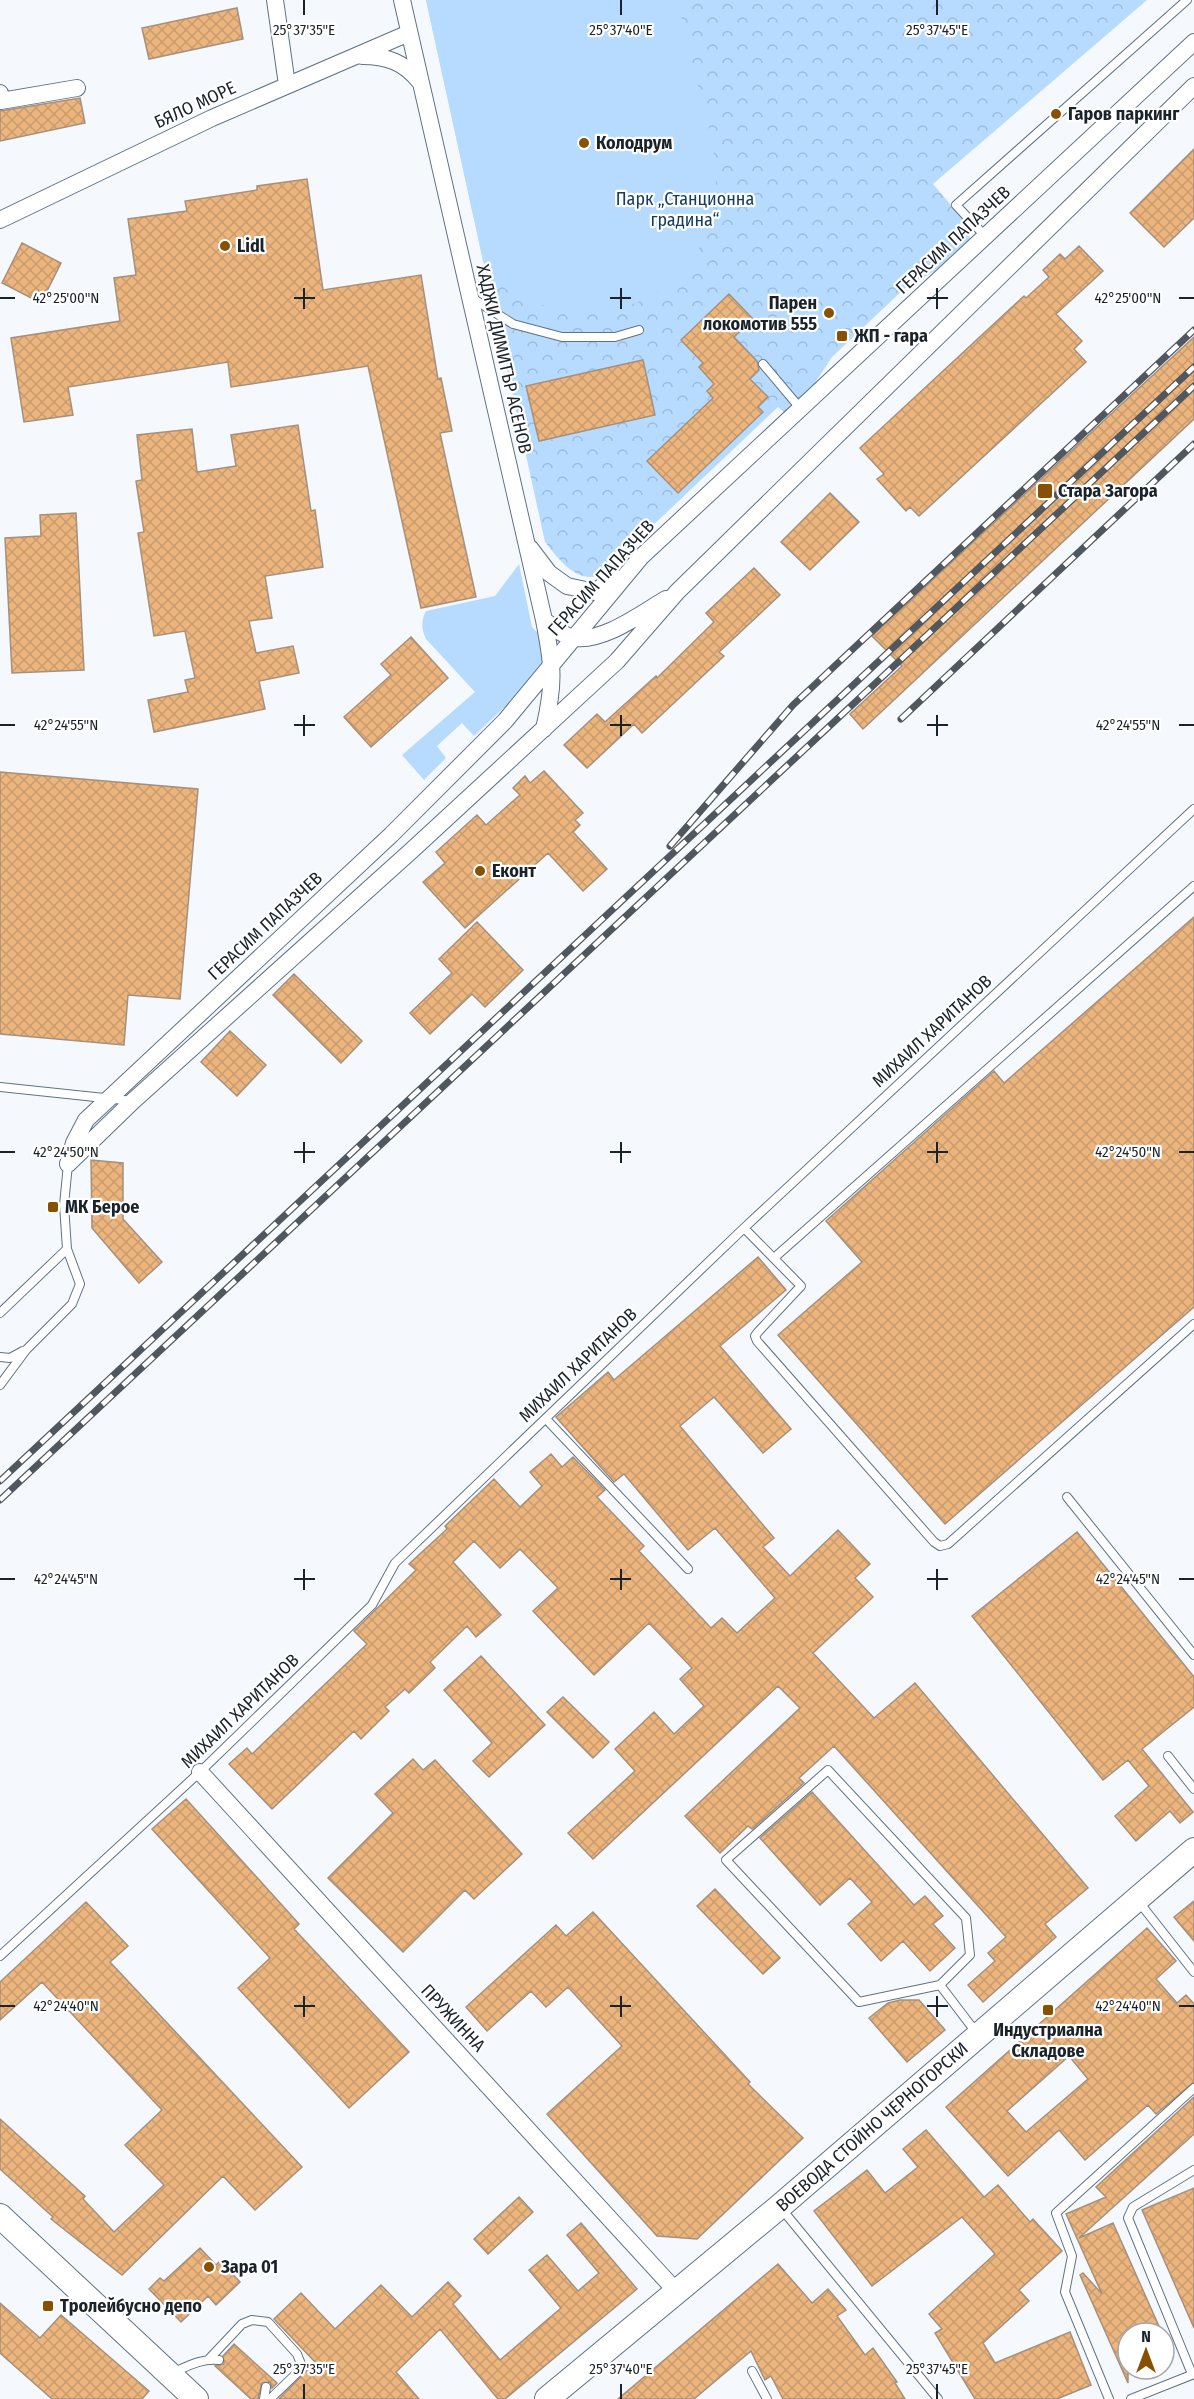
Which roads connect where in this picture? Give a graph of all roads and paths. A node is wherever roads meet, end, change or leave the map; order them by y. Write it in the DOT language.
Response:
graph roads {
  1 [pos="275,0"];
  2 [pos="402,0"];
  3 [pos="1187,0"];
  4 [pos="409,33"];
  5 [pos="1194,42"];
  6 [pos="355,56"];
  7 [pos="421,83"];
  8 [pos="287,85"];
  9 [pos="1194,86"];
  10 [pos="77,88"];
  11 [pos="0,93"];
  12 [pos="0,219"];
  13 [pos="985,236"];
  14 [pos="469,297"];
  15 [pos="639,330"];
  16 [pos="763,364"];
  17 [pos="800,408"];
  18 [pos="526,542"];
  19 [pos="641,557"];
  20 [pos="677,592"];
  21 [pos="544,620"];
  22 [pos="573,638"];
  23 [pos="552,663"];
  24 [pos="544,729"];
  25 [pos="1194,809"];
  26 [pos="391,835"];
  27 [pos="411,851"];
  28 [pos="1194,886"];
  29 [pos="0,1087"];
  30 [pos="111,1097"];
  31 [pos="133,1101"];
  32 [pos="68,1164"];
  33 [pos="744,1228"];
  34 [pos="67,1249"];
  35 [pos="774,1258"];
  36 [pos="0,1312"];
  37 [pos="1194,1324"];
  38 [pos="26,1350"];
  39 [pos="0,1357"];
  40 [pos="0,1385"];
  41 [pos="546,1419"];
  42 [pos="1067,1497"];
  43 [pos="688,1569"];
  44 [pos="1194,1655"];
  45 [pos="1168,1756"];
  46 [pos="201,1772"];
  47 [pos="1194,1789"];
  48 [pos="1194,1850"];
  49 [pos="1137,1899"];
  50 [pos="0,1956"];
  51 [pos="1194,1972"];
  52 [pos="940,1985"];
  53 [pos="978,2035"];
  54 [pos="1194,2088"];
  55 [pos="1194,2170"];
  56 [pos="779,2207"];
  57 [pos="0,2216"];
  58 [pos="676,2291"];
  59 [pos="228,2350"];
  60 [pos="209,2359"];
  61 [pos="219,2360"];
  62 [pos="752,2371"];
  63 [pos="170,2374"];
  64 [pos="1193,2374"];
  65 [pos="266,2386"];
  66 [pos="260,2398"];
  67 [pos="196,2399"];
  68 [pos="270,2399"];
  69 [pos="547,2399"];
  70 [pos="767,2399"];
  71 [pos="938,2399"];
  72 [pos="1109,2399"];
  73 [pos="1131,2399"];
  1 -- 8 [label="street"];
  2 -- 4 [label="street, ХАДЖИ ДИМИТЪР АСЕНОВ"];
  3 -- 13 [label="lane"];
  4 -- 6 [label="street, БЯЛО МОРЕ"];
  4 -- 7 [label="street, ХАДЖИ ДИМИТЪР АСЕНОВ"];
  5 -- 13 [label="street, ГЕРАСИМ ПАПАЗЧЕВ"];
  6 -- 7 [label="street"];
  6 -- 8 [label="street, БЯЛО МОРЕ"];
  7 -- 14 [label="street, ХАДЖИ ДИМИТЪР АСЕНОВ"];
  8 -- 12 [label="street, БЯЛО МОРЕ"];
  9 -- 20 [label="street"];
  10 -- 11 [label="street"];
  13 -- 17 [label="street, ГЕРАСИМ ПАПАЗЧЕВ"];
  14 -- 15 [label="lane"];
  14 -- 18 [label="street, ХАДЖИ ДИМИТЪР АСЕНОВ"];
  16 -- 17 [label="lane"];
  17 -- 19 [label="street, ГЕРАСИМ ПАПАЗЧЕВ"];
  18 -- 19 [label="street"];
  18 -- 21 [label="street, ХАДЖИ ДИМИТЪР АСЕНОВ"];
  19 -- 22 [label="street, ГЕРАСИМ ПАПАЗЧЕВ"];
  20 -- 22 [label="street"];
  20 -- 24 [label="street"];
  21 -- 22 [label="street"];
  21 -- 23 [label="street, ХАДЖИ ДИМИТЪР АСЕНОВ"];
  22 -- 23 [label="street, ГЕРАСИМ ПАПАЗЧЕВ"];
  23 -- 24 [label="street, ХАДЖИ ДИМИТЪР АСЕНОВ"];
  23 -- 26 [label="street, ГЕРАСИМ ПАПАЗЧЕВ"];
  24 -- 27 [label="street"];
  25 -- 33 [label="lane, МИХАИЛ ХАРИТАНОВ"];
  26 -- 27 [label="street"];
  26 -- 30 [label="street, ГЕРАСИМ ПАПАЗЧЕВ"];
  27 -- 31 [label="street"];
  28 -- 35 [label="lane"];
  29 -- 30 [label="lane"];
  30 -- 31 [label="lane"];
  30 -- 32 [label="street, ГЕРАСИМ ПАПАЗЧЕВ"];
  31 -- 32 [label="street"];
  32 -- 34 [label="lane, ГЕРАСИМ ПАПАЗЧЕВ"];
  33 -- 35 [label="lane"];
  33 -- 41 [label="lane, МИХАИЛ ХАРИТАНОВ"];
  34 -- 36 [label="lane"];
  34 -- 38 [label="lane, ГЕРАСИМ ПАПАЗЧЕВ"];
  35 -- 37 [label="lane"];
  38 -- 39 [label="lane, ГЕРАСИМ ПАПАЗЧЕВ"];
  38 -- 40 [label="lane, ГЕРАСИМ ПАПАЗЧЕВ"];
  41 -- 43 [label="lane"];
  41 -- 46 [label="lane, МИХАИЛ ХАРИТАНОВ"];
  42 -- 44 [label="lane"];
  45 -- 47 [label="lane"];
  46 -- 50 [label="lane, МИХАИЛ ХАРИТАНОВ"];
  46 -- 58 [label="street, ПРУЖИННА"];
  48 -- 49 [label="street, ВОЕВОДА СТОЙНО ЧЕРНОГОРСКИ"];
  49 -- 51 [label="lane"];
  49 -- 53 [label="street, ВОЕВОДА СТОЙНО ЧЕРНОГОРСКИ"];
  52 -- 52 [label="lane"];
  52 -- 53 [label="lane"];
  53 -- 56 [label="street, ВОЕВОДА СТОЙНО ЧЕРНОГОРСКИ"];
  54 -- 72 [label="lane"];
  55 -- 64 [label="lane"];
  56 -- 58 [label="street, ВОЕВОДА СТОЙНО ЧЕРНОГОРСКИ"];
  56 -- 71 [label="lane"];
  57 -- 63 [label="street"];
  58 -- 69 [label="street, ВОЕВОДА СТОЙНО ЧЕРНОГОРСКИ"];
  59 -- 60 [label="lane"];
  60 -- 61 [label="lane"];
  60 -- 63 [label="lane"];
  60 -- 68 [label="lane"];
  62 -- 70 [label="lane"];
  63 -- 67 [label="street"];
  64 -- 73 [label="lane"];
  65 -- 66 [label="lane"];
}
